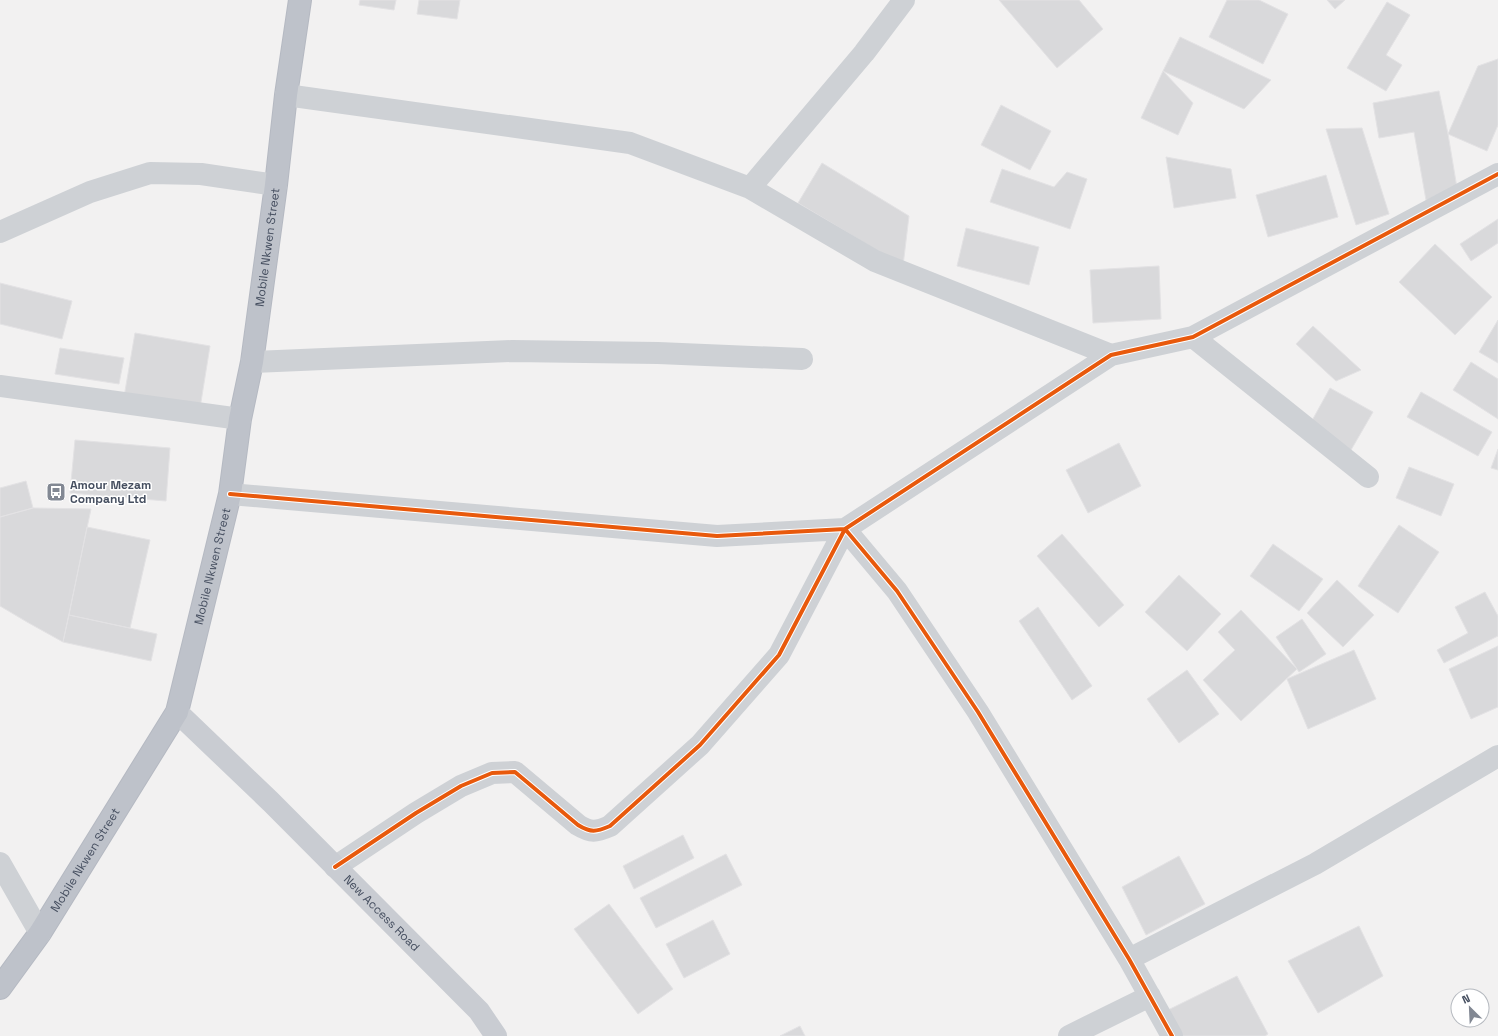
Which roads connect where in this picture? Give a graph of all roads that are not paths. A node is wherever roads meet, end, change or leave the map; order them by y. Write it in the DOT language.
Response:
graph roads {
  1 [pos="300,0"];
  2 [pos="904,0"];
  3 [pos="286,95"];
  4 [pos="1498,174"];
  5 [pos="276,185"];
  6 [pos="750,188"];
  7 [pos="0,232"];
  8 [pos="1194,337"];
  9 [pos="1111,355"];
  10 [pos="802,359"];
  11 [pos="252,362"];
  12 [pos="0,386"];
  13 [pos="240,419"];
  14 [pos="1368,477"];
  15 [pos="230,494"];
  16 [pos="845,529"];
  17 [pos="176,712"];
  18 [pos="1498,756"];
  19 [pos="0,863"];
  20 [pos="335,867"];
  21 [pos="40,933"];
  22 [pos="1129,959"];
  23 [pos="0,988"];
  24 [pos="1150,996"];
  25 [pos="496,1036"];
  26 [pos="1069,1036"];
  27 [pos="1172,1036"];
  1 -- 3 [label="highway, Mobile Nkwen Street"];
  2 -- 6 [label="street"];
  3 -- 5 [label="highway, Mobile Nkwen Street"];
  3 -- 6 [label="street"];
  4 -- 8 [label="street"];
  5 -- 7 [label="street"];
  5 -- 11 [label="highway, Mobile Nkwen Street"];
  6 -- 9 [label="street"];
  8 -- 9 [label="street"];
  8 -- 14 [label="street"];
  9 -- 16 [label="street"];
  10 -- 11 [label="street"];
  11 -- 13 [label="highway, Mobile Nkwen Street"];
  12 -- 13 [label="street"];
  13 -- 15 [label="highway, Mobile Nkwen Street"];
  15 -- 16 [label="street"];
  15 -- 17 [label="highway, Mobile Nkwen Street"];
  16 -- 20 [label="street"];
  16 -- 22 [label="street"];
  17 -- 20 [label="main road, New Access Road"];
  17 -- 21 [label="highway, Mobile Nkwen Street"];
  18 -- 22 [label="street"];
  19 -- 21 [label="street"];
  20 -- 25 [label="main road, New Access Road"];
  21 -- 23 [label="highway, Mobile Nkwen Street"];
  22 -- 24 [label="street"];
  24 -- 26 [label="street"];
  24 -- 27 [label="street"];
}
